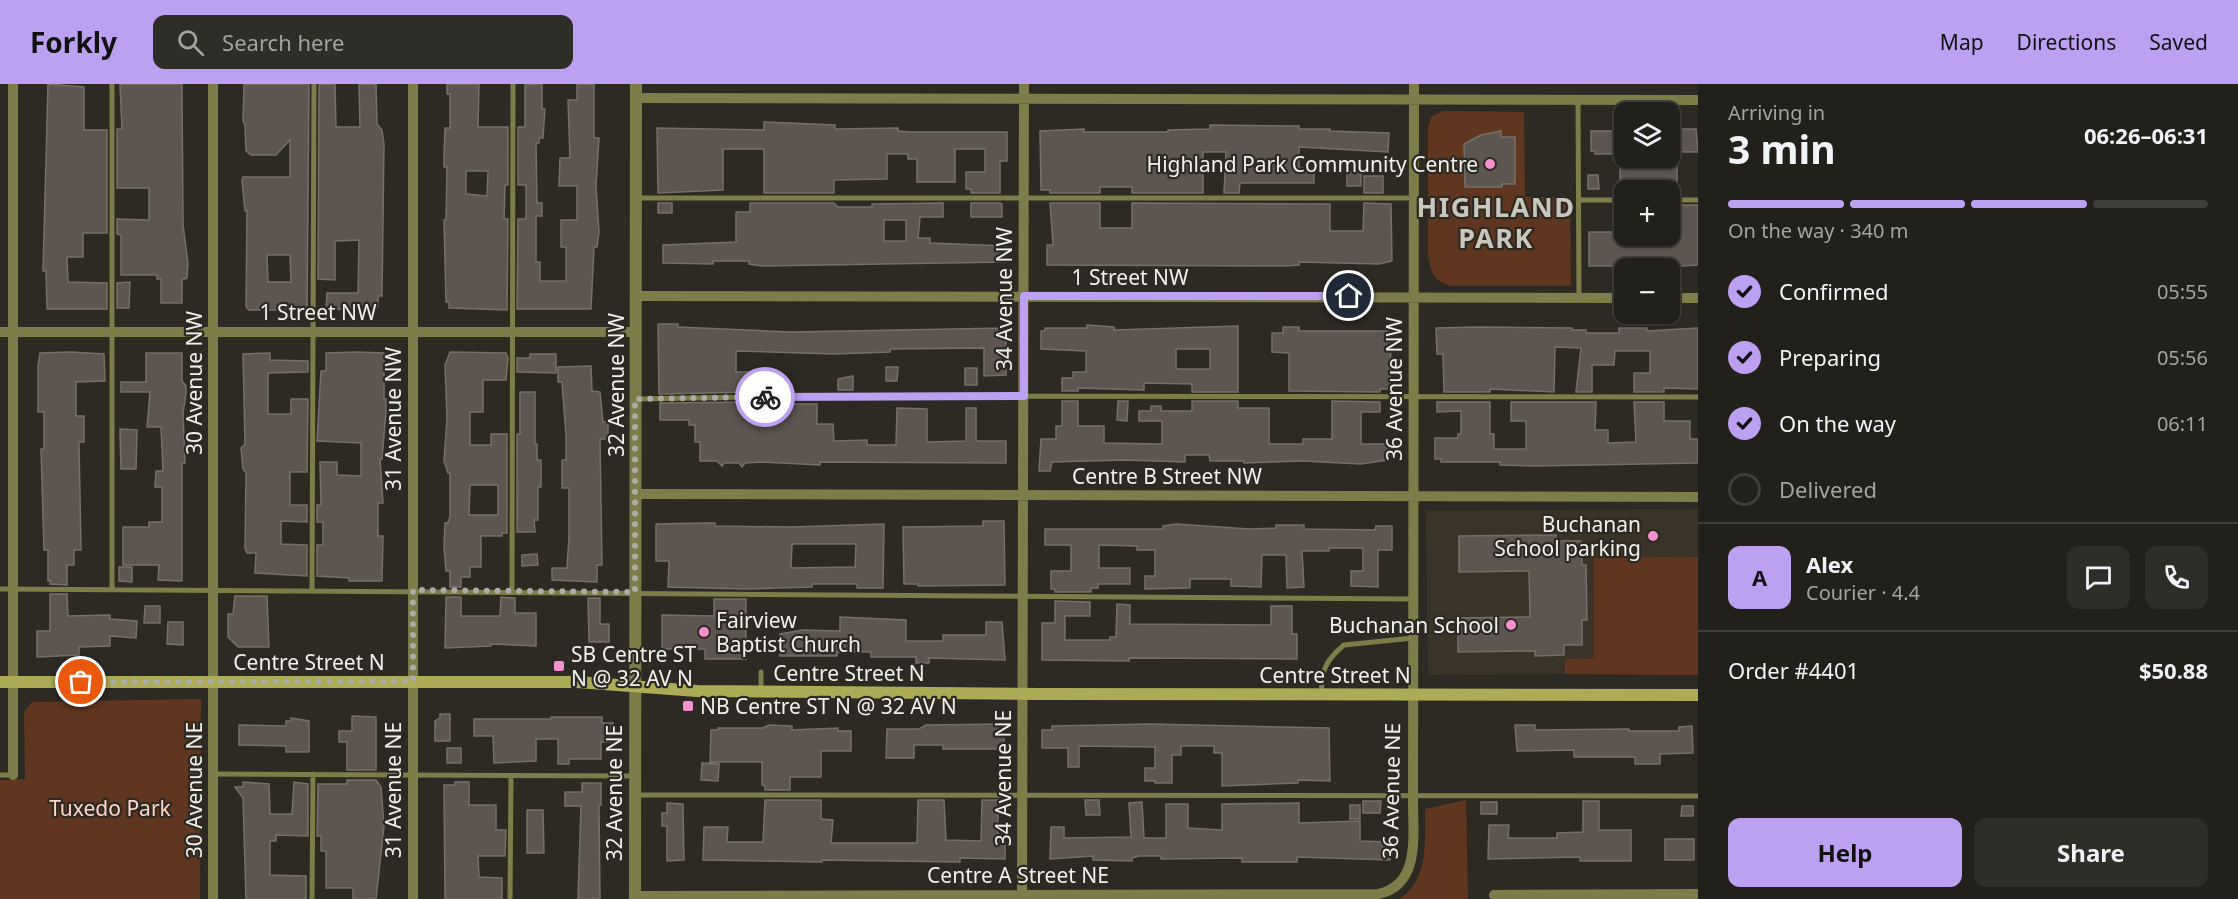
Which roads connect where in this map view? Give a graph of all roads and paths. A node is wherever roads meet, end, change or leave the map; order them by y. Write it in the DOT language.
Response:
graph roads {
  1 [pos="13,84"];
  2 [pos="112,84"];
  3 [pos="213,84"];
  4 [pos="314,84"];
  5 [pos="413,84"];
  6 [pos="513,84"];
  7 [pos="636,84"];
  8 [pos="1024,84"];
  9 [pos="1414,84"];
  10 [pos="636,98"];
  11 [pos="1024,98"];
  12 [pos="1414,99"];
  13 [pos="1578,100"];
  14 [pos="1698,100"];
  15 [pos="636,198"];
  16 [pos="1024,198"];
  17 [pos="1414,198"];
  18 [pos="1579,200"];
  19 [pos="1614,200"];
  20 [pos="1680,200"];
  21 [pos="1698,200"];
  22 [pos="635,296"];
  23 [pos="1024,296"];
  24 [pos="1413,296"];
  25 [pos="1579,298"];
  26 [pos="1614,298"];
  27 [pos="1680,298"];
  28 [pos="1698,298"];
  29 [pos="214,331"];
  30 [pos="0,332"];
  31 [pos="12,332"];
  32 [pos="113,332"];
  33 [pos="313,332"];
  34 [pos="413,332"];
  35 [pos="513,332"];
  36 [pos="635,332"];
  37 [pos="1024,396"];
  38 [pos="1413,397"];
  39 [pos="1698,397"];
  40 [pos="635,399"];
  41 [pos="636,494"];
  42 [pos="1024,495"];
  43 [pos="1414,496"];
  44 [pos="1698,497"];
  45 [pos="112,589"];
  46 [pos="0,590"];
  47 [pos="12,590"];
  48 [pos="214,590"];
  49 [pos="413,590"];
  50 [pos="312,591"];
  51 [pos="512,591"];
  52 [pos="635,592"];
  53 [pos="1023,594"];
  54 [pos="1413,599"];
  55 [pos="1413,638"];
  56 [pos="760,672"];
  57 [pos="413,681"];
  58 [pos="6,682"];
  59 [pos="214,682"];
  60 [pos="633,686"];
  61 [pos="760,692"];
  62 [pos="1023,694"];
  63 [pos="1322,694"];
  64 [pos="1413,694"];
  65 [pos="1698,695"];
  66 [pos="213,774"];
  67 [pos="313,774"];
  68 [pos="0,775"];
  69 [pos="13,775"];
  70 [pos="414,775"];
  71 [pos="511,776"];
  72 [pos="634,776"];
  73 [pos="1022,793"];
  74 [pos="634,795"];
  75 [pos="1413,795"];
  76 [pos="1698,796"];
  77 [pos="1399,886"];
  78 [pos="1698,894"];
  79 [pos="1494,895"];
  80 [pos="635,897"];
  81 [pos="1022,897"];
  82 [pos="213,899"];
  83 [pos="312,899"];
  84 [pos="413,899"];
  85 [pos="510,899"];
  1 -- 31 [label="street"];
  2 -- 32 [label="lane"];
  3 -- 29 [label="street, 30 Avenue NW"];
  4 -- 33 [label="lane"];
  5 -- 34 [label="street, 31 Avenue NW"];
  6 -- 35 [label="lane"];
  7 -- 10 [label="street, 32 Avenue NW"];
  8 -- 11 [label="street, 34 Avenue NW"];
  9 -- 12 [label="street, 36 Avenue NW"];
  10 -- 11 [label="street"];
  10 -- 15 [label="street, 32 Avenue NW"];
  11 -- 12 [label="street"];
  11 -- 16 [label="street, 34 Avenue NW"];
  12 -- 13 [label="street"];
  12 -- 17 [label="street, 36 Avenue NW"];
  13 -- 14 [label="street"];
  13 -- 18 [label="lane"];
  15 -- 16 [label="lane"];
  15 -- 22 [label="street, 32 Avenue NW"];
  16 -- 17 [label="lane"];
  16 -- 23 [label="street, 34 Avenue NW"];
  17 -- 24 [label="street, 36 Avenue NW"];
  18 -- 19 [label="lane"];
  18 -- 25 [label="lane"];
  20 -- 21 [label="lane"];
  22 -- 23 [label="street, 1 Street NW"];
  22 -- 36 [label="street, 32 Avenue NW"];
  23 -- 24 [label="street, 1 Street NW"];
  23 -- 37 [label="street, 34 Avenue NW"];
  24 -- 25 [label="street, 1 Street NW"];
  24 -- 38 [label="street, 36 Avenue NW"];
  25 -- 26 [label="street, 1 Street NW"];
  27 -- 28 [label="street"];
  29 -- 32 [label="street, 1 Street NW"];
  29 -- 33 [label="street, 1 Street NW"];
  29 -- 48 [label="street, 30 Avenue NW"];
  30 -- 31 [label="street, 1 Street NW"];
  31 -- 32 [label="street, 1 Street NW"];
  31 -- 47 [label="street"];
  32 -- 45 [label="lane"];
  33 -- 34 [label="street, 1 Street NW"];
  33 -- 50 [label="lane"];
  34 -- 35 [label="street, 1 Street NW"];
  34 -- 49 [label="street, 31 Avenue NW"];
  35 -- 36 [label="street, 1 Street NW"];
  35 -- 51 [label="lane"];
  36 -- 40 [label="street, 32 Avenue NW"];
  37 -- 38 [label="lane"];
  37 -- 40 [label="lane"];
  37 -- 42 [label="street, 34 Avenue NW"];
  38 -- 39 [label="lane"];
  38 -- 43 [label="street, 36 Avenue NW"];
  40 -- 41 [label="street, 32 Avenue NW"];
  41 -- 42 [label="street, Centre B Street NW"];
  41 -- 52 [label="street, 32 Avenue NW"];
  42 -- 43 [label="street, Centre B Street NW"];
  42 -- 53 [label="street, 34 Avenue NW"];
  43 -- 44 [label="street, Centre B Street NW"];
  43 -- 54 [label="street, 36 Avenue NW"];
  45 -- 47 [label="lane"];
  45 -- 48 [label="lane"];
  46 -- 47 [label="lane"];
  47 -- 58 [label="street"];
  48 -- 50 [label="lane"];
  48 -- 59 [label="street, 30 Avenue NW"];
  49 -- 50 [label="lane"];
  49 -- 51 [label="lane"];
  49 -- 57 [label="street, 31 Avenue NW"];
  51 -- 52 [label="lane"];
  52 -- 53 [label="lane"];
  52 -- 60 [label="street, 32 Avenue NW"];
  53 -- 54 [label="lane"];
  53 -- 62 [label="street, 34 Avenue NW"];
  54 -- 55 [label="street, 36 Avenue NW"];
  55 -- 63 [label="lane"];
  55 -- 64 [label="street, 36 Avenue NW"];
  56 -- 61 [label="lane"];
  57 -- 59 [label="main road, Centre Street N"];
  57 -- 60 [label="main road, Centre Street N"];
  57 -- 70 [label="street, 31 Avenue NE"];
  58 -- 59 [label="main road, Centre Street N"];
  58 -- 69 [label="street"];
  59 -- 66 [label="street, 30 Avenue NE"];
  60 -- 61 [label="main road, Centre Street N"];
  60 -- 72 [label="street, 32 Avenue NE"];
  61 -- 62 [label="main road, Centre Street N"];
  62 -- 63 [label="main road, Centre Street N"];
  62 -- 73 [label="street, 34 Avenue NE"];
  63 -- 64 [label="main road, Centre Street N"];
  64 -- 65 [label="main road, Centre Street N"];
  64 -- 75 [label="street, 36 Avenue NE"];
  66 -- 67 [label="lane"];
  66 -- 82 [label="street, 30 Avenue NE"];
  67 -- 70 [label="lane"];
  67 -- 83 [label="lane"];
  68 -- 69 [label="lane"];
  70 -- 71 [label="lane"];
  70 -- 84 [label="street, 31 Avenue NE"];
  71 -- 72 [label="lane"];
  71 -- 85 [label="lane"];
  72 -- 74 [label="street, 32 Avenue NE"];
  73 -- 74 [label="lane"];
  73 -- 75 [label="lane"];
  73 -- 81 [label="street, 34 Avenue NE"];
  74 -- 80 [label="street, 32 Avenue NE"];
  75 -- 76 [label="lane"];
  75 -- 77 [label="street, 36 Avenue NE"];
  77 -- 81 [label="street, Centre A Street NE"];
  78 -- 79 [label="street"];
  80 -- 81 [label="street, Centre A Street NE"];
}
